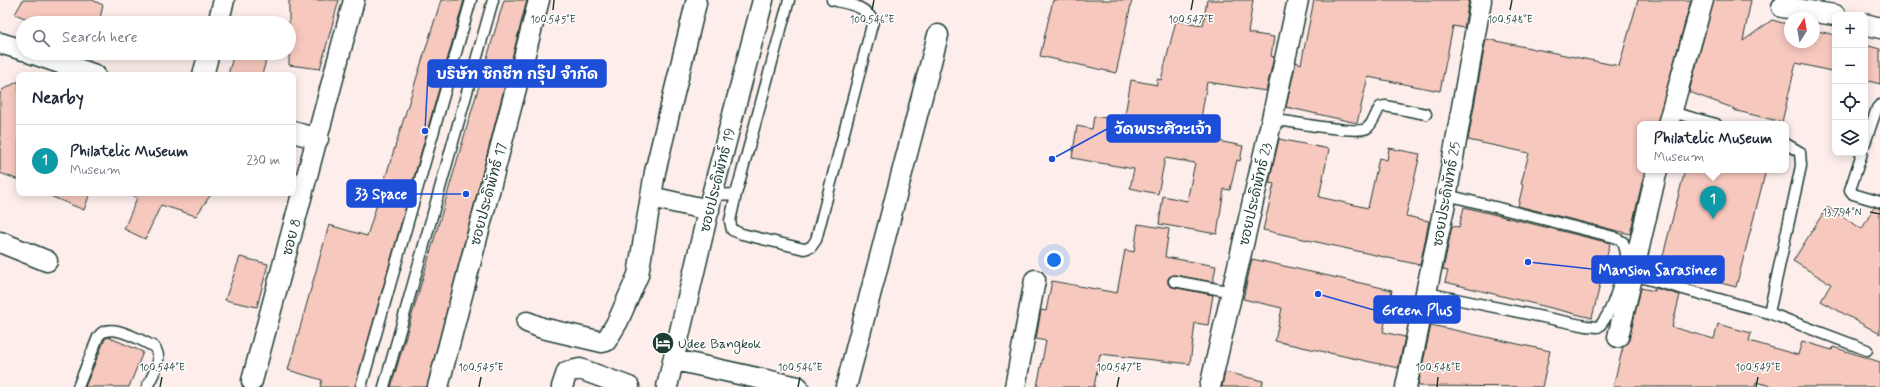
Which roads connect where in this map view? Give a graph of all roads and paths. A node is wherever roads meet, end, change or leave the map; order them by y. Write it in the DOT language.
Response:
graph roads {
  1 [pos="224,0"];
  2 [pos="354,0"];
  3 [pos="471,0"];
  4 [pos="493,0"];
  5 [pos="539,0"];
  6 [pos="763,0"];
  7 [pos="789,0"];
  8 [pos="832,0"];
  9 [pos="1298,0"];
  10 [pos="1481,0"];
  11 [pos="1703,0"];
  12 [pos="696,3"];
  13 [pos="1782,7"];
  14 [pos="1832,15"];
  15 [pos="220,16"];
  16 [pos="1868,25"];
  17 [pos="1880,28"];
  18 [pos="938,35"];
  19 [pos="0,43"];
  20 [pos="16,48"];
  21 [pos="51,60"];
  22 [pos="207,60"];
  23 [pos="86,72"];
  24 [pos="204,72"];
  25 [pos="1880,105"];
  26 [pos="1426,114"];
  27 [pos="1670,118"];
  28 [pos="1272,119"];
  29 [pos="1693,121"];
  30 [pos="296,133"];
  31 [pos="1868,133"];
  32 [pos="318,138"];
  33 [pos="1789,146"];
  34 [pos="1861,156"];
  35 [pos="1656,173"];
  36 [pos="736,194"];
  37 [pos="1447,195"];
  38 [pos="651,197"];
  39 [pos="1880,202"];
  40 [pos="710,203"];
  41 [pos="0,242"];
  42 [pos="47,261"];
  43 [pos="1633,275"];
  44 [pos="1035,280"];
  45 [pos="1174,281"];
  46 [pos="1232,292"];
  47 [pos="1427,292"];
  48 [pos="1769,313"];
  49 [pos="527,322"];
  50 [pos="1618,338"];
  51 [pos="1867,350"];
  52 [pos="675,360"];
  53 [pos="252,381"];
  54 [pos="78,387"];
  55 [pos="147,387"];
  56 [pos="361,387"];
  57 [pos="384,387"];
  58 [pos="438,387"];
  59 [pos="562,387"];
  60 [pos="629,387"];
  61 [pos="667,387"];
  62 [pos="798,387"];
  63 [pos="846,387"];
  64 [pos="1015,387"];
  65 [pos="1210,387"];
  66 [pos="1406,387"];
  1 -- 15 [label="street"];
  2 -- 32 [label="street, ซอย 8"];
  3 -- 56 [label="lane"];
  4 -- 57 [label="lane"];
  5 -- 58 [label="street, ซอยประดิพัทธ์ 17"];
  6 -- 40 [label="street, ซอยประดิพัทธ์ 19"];
  7 -- 36 [label="lane"];
  8 -- 36 [label="lane"];
  9 -- 28 [label="street, ซอยประดิพัทธ์ 23"];
  10 -- 37 [label="street, ซอยประดิพัทธ์ 25"];
  11 -- 27 [label="street"];
  12 -- 38 [label="street"];
  13 -- 14 [label="street"];
  16 -- 17 [label="street"];
  18 -- 63 [label="street"];
  19 -- 20 [label="street"];
  21 -- 23 [label="street"];
  22 -- 24 [label="street"];
  25 -- 31 [label="lane"];
  26 -- 28 [label="lane"];
  27 -- 29 [label="lane"];
  28 -- 46 [label="street, ซอยประดิพัทธ์ 23"];
  30 -- 32 [label="street"];
  32 -- 53 [label="street, ซอย 8"];
  33 -- 48 [label="lane"];
  34 -- 39 [label="lane"];
  35 -- 43 [label="street"];
  36 -- 40 [label="lane"];
  37 -- 47 [label="street, ซอยประดิพัทธ์ 25"];
  37 -- 47 [label="lane"];
  38 -- 40 [label="street"];
  38 -- 49 [label="street"];
  40 -- 52 [label="street, ซอยประดิพัทธ์ 19"];
  41 -- 42 [label="street"];
  43 -- 48 [label="lane"];
  43 -- 50 [label="street"];
  44 -- 64 [label="street"];
  45 -- 46 [label="lane"];
  46 -- 65 [label="street, ซอยประดิพัทธ์ 23"];
  47 -- 66 [label="street, ซอยประดิพัทธ์ 25"];
  48 -- 51 [label="lane"];
  52 -- 61 [label="street, ซอยประดิพัทธ์ 19"];
  52 -- 62 [label="street"];
  54 -- 55 [label="lane"];
  59 -- 60 [label="street"];
}
